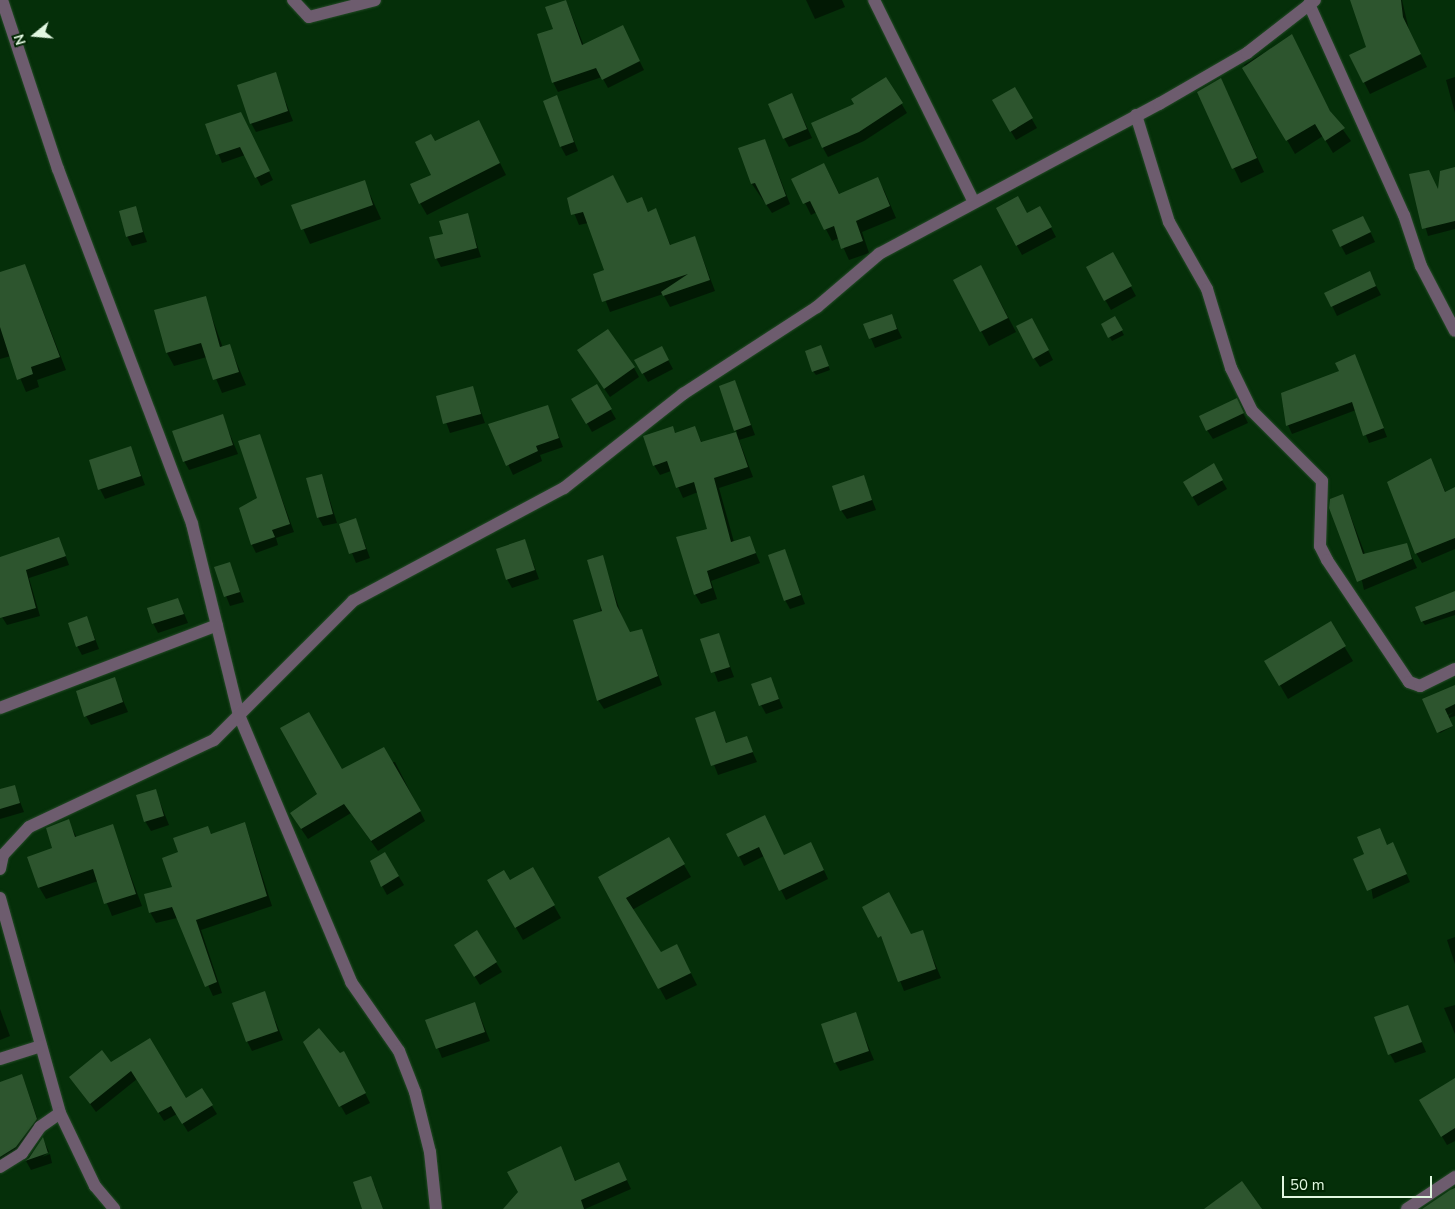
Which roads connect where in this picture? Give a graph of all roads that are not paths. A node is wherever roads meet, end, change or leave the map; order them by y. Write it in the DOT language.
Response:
graph roads {
  1 [pos="2,0"];
  2 [pos="293,0"];
  3 [pos="375,0"];
  4 [pos="874,0"];
  5 [pos="1312,2"];
  6 [pos="1136,115"];
  7 [pos="974,202"];
  8 [pos="1455,331"];
  9 [pos="217,625"];
  10 [pos="1455,669"];
  11 [pos="0,708"];
  12 [pos="238,715"];
  13 [pos="1,855"];
  14 [pos="0,869"];
  15 [pos="0,898"];
  16 [pos="41,1046"];
  17 [pos="0,1059"];
  18 [pos="60,1114"];
  19 [pos="0,1167"];
  20 [pos="1455,1177"];
  21 [pos="114,1209"];
  22 [pos="436,1209"];
  23 [pos="1407,1209"];
  1 -- 9 [label="street"];
  2 -- 3 [label="street"];
  4 -- 7 [label="street"];
  5 -- 6 [label="street"];
  5 -- 8 [label="street"];
  6 -- 7 [label="street"];
  6 -- 10 [label="street"];
  7 -- 12 [label="street"];
  9 -- 11 [label="street"];
  9 -- 12 [label="street"];
  12 -- 13 [label="street"];
  12 -- 22 [label="street"];
  13 -- 14 [label="street"];
  15 -- 16 [label="street"];
  16 -- 17 [label="street"];
  16 -- 18 [label="street"];
  18 -- 19 [label="street"];
  18 -- 21 [label="street"];
  20 -- 23 [label="street"];
}
